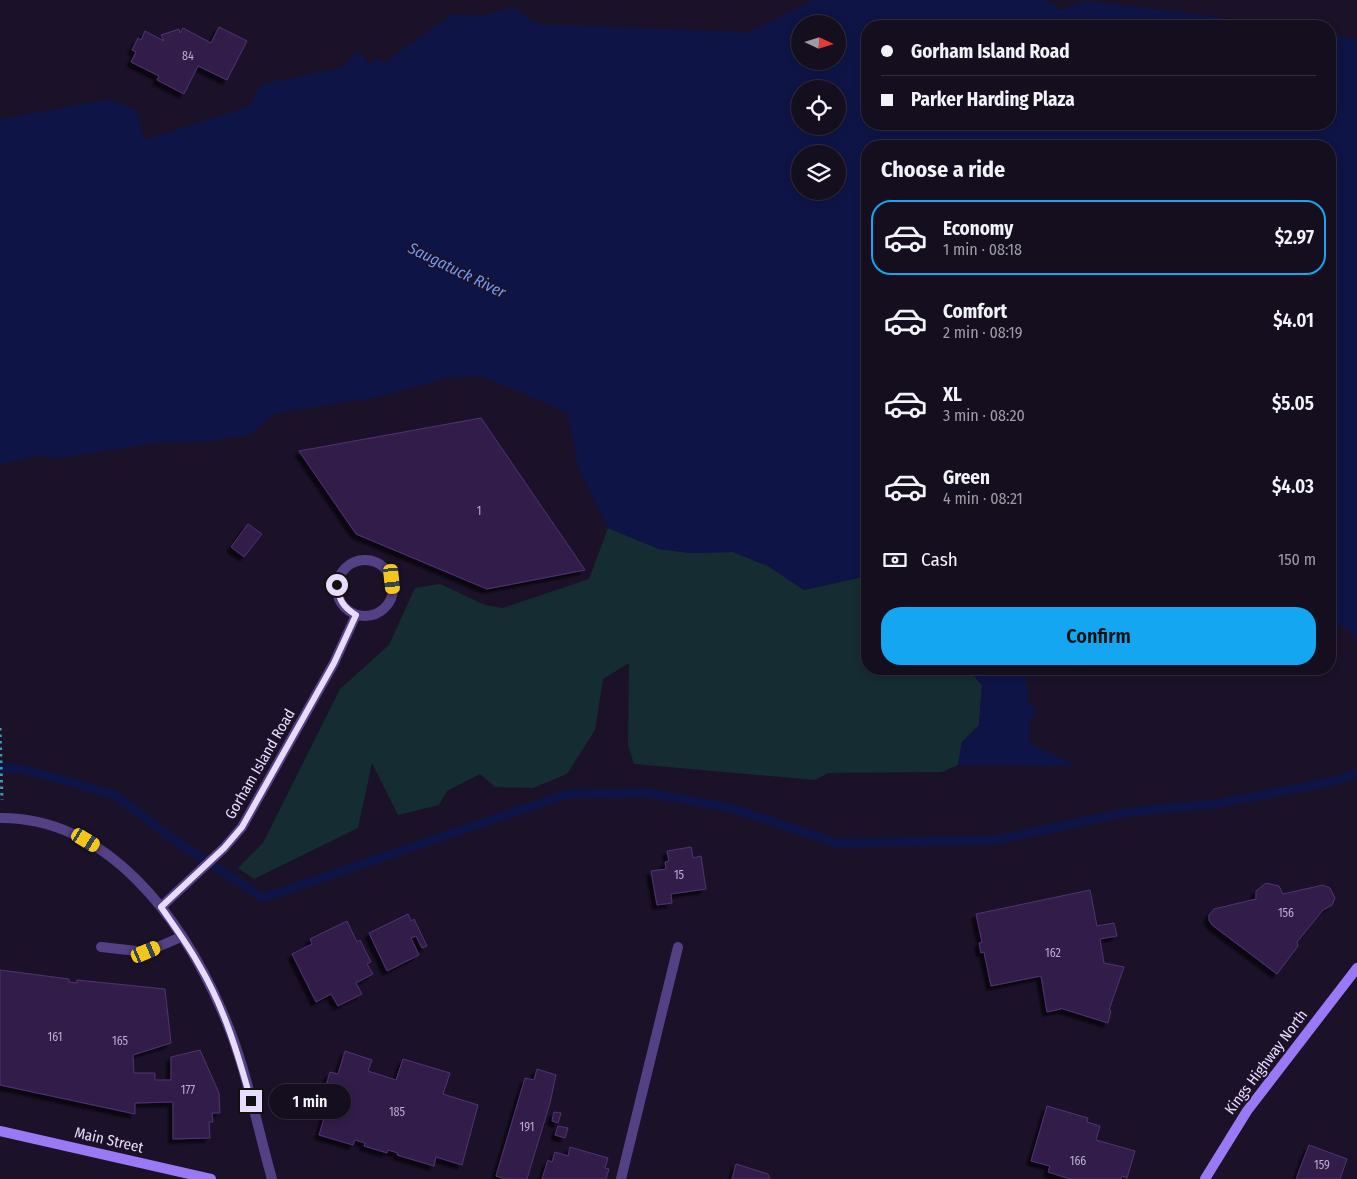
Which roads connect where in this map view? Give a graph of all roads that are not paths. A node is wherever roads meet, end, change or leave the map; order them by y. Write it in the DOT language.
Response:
graph roads {
  1 [pos="356,615"];
  2 [pos="0,818"];
  3 [pos="161,907"];
  4 [pos="181,937"];
  5 [pos="100,947"];
  6 [pos="678,947"];
  7 [pos="1357,968"];
  8 [pos="0,1130"];
  9 [pos="211,1179"];
  10 [pos="272,1179"];
  11 [pos="621,1179"];
  12 [pos="1204,1179"];
  1 -- 1 [label="street"];
  1 -- 3 [label="street, Gorham Island Road"];
  2 -- 3 [label="street"];
  3 -- 4 [label="street"];
  4 -- 5 [label="street"];
  4 -- 10 [label="street"];
  6 -- 11 [label="street"];
  7 -- 12 [label="street, Kings Highway North"];
  8 -- 9 [label="street, Main Street"];
}
